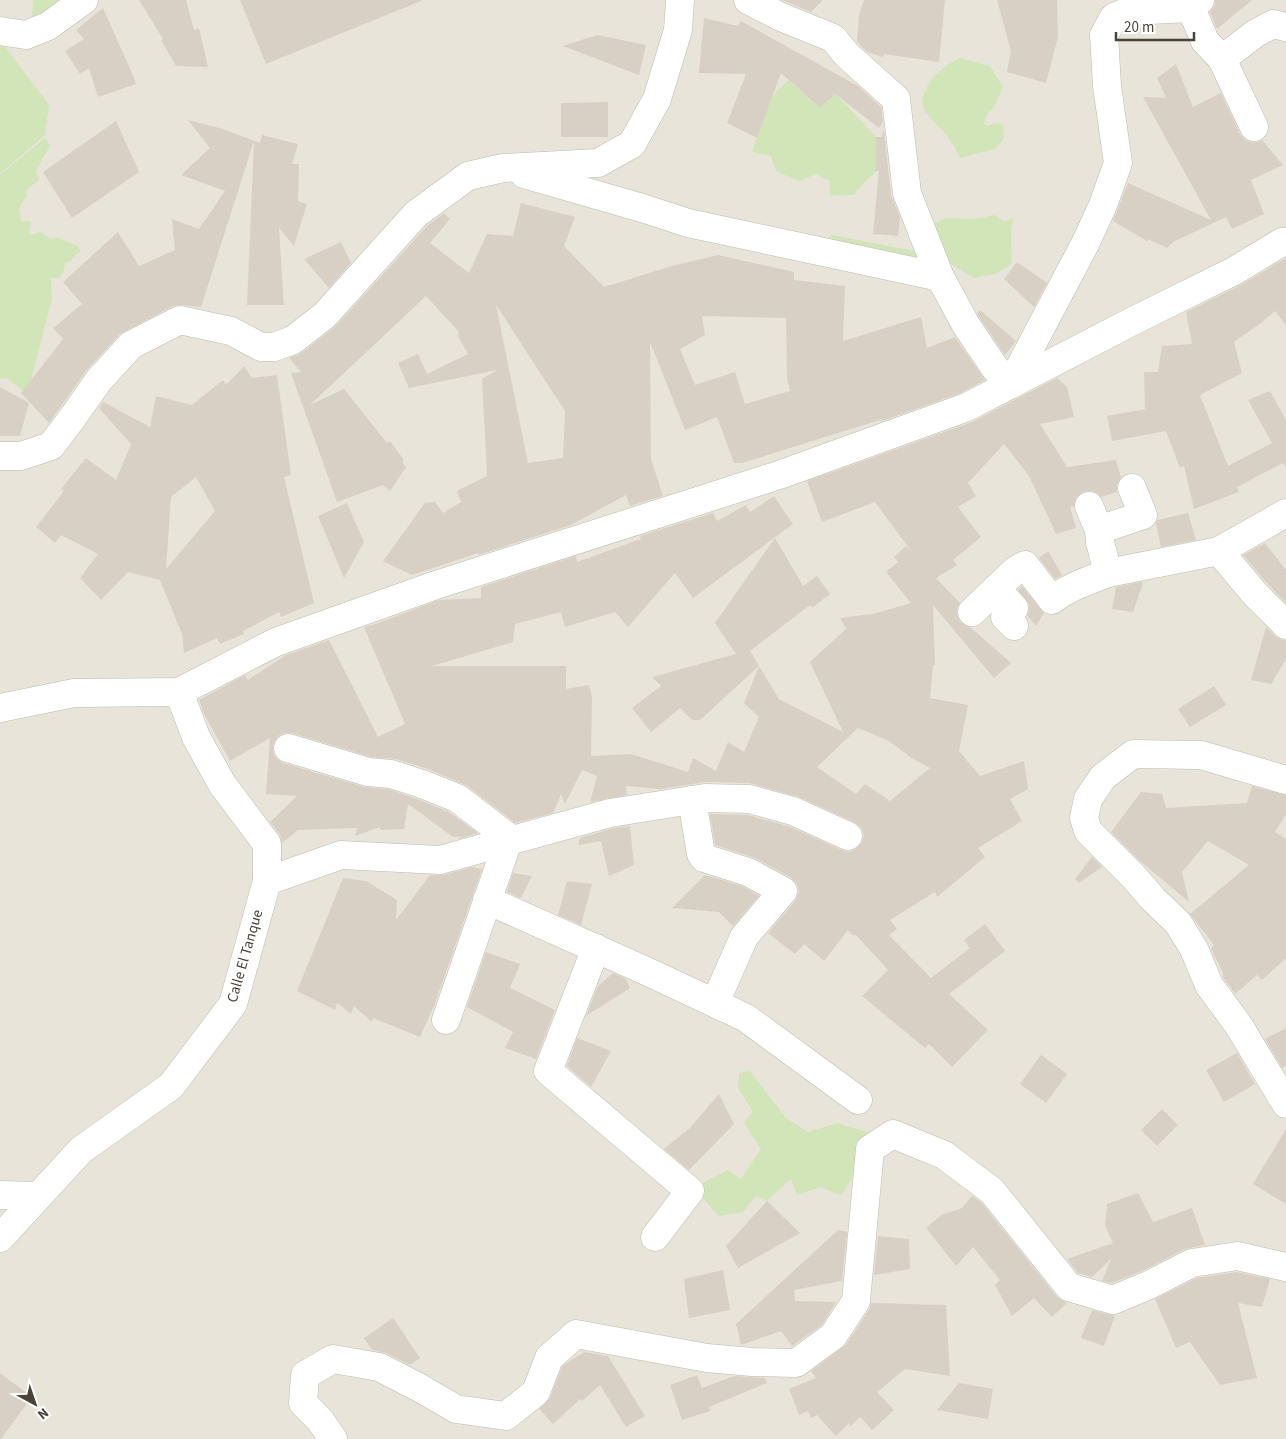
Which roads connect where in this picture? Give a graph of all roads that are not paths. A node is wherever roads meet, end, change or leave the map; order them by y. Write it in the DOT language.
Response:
graph roads {
  1 [pos="84,0"];
  2 [pos="680,0"];
  3 [pos="748,0"];
  4 [pos="1195,4"];
  5 [pos="1286,26"];
  6 [pos="0,31"];
  7 [pos="1222,59"];
  8 [pos="1254,127"];
  9 [pos="503,168"];
  10 [pos="1286,242"];
  11 [pos="940,277"];
  12 [pos="1011,384"];
  13 [pos="0,456"];
  14 [pos="1132,488"];
  15 [pos="1286,512"];
  16 [pos="1219,551"];
  17 [pos="1108,573"];
  18 [pos="996,588"];
  19 [pos="972,612"];
  20 [pos="1286,625"];
  21 [pos="1014,626"];
  22 [pos="180,692"];
  23 [pos="0,708"];
  24 [pos="288,748"];
  25 [pos="1286,780"];
  26 [pos="692,800"];
  27 [pos="848,836"];
  28 [pos="510,841"];
  29 [pos="267,881"];
  30 [pos="487,900"];
  31 [pos="596,948"];
  32 [pos="725,1008"];
  33 [pos="446,1020"];
  34 [pos="858,1100"];
  35 [pos="1286,1104"];
  36 [pos="0,1195"];
  37 [pos="38,1196"];
  38 [pos="0,1238"];
  39 [pos="655,1238"];
  40 [pos="1286,1267"];
  41 [pos="333,1439"];
  1 -- 6 [label="street"];
  2 -- 9 [label="street"];
  3 -- 11 [label="street"];
  4 -- 7 [label="street"];
  4 -- 12 [label="street"];
  5 -- 7 [label="street"];
  7 -- 8 [label="street"];
  9 -- 11 [label="street"];
  9 -- 13 [label="street"];
  10 -- 12 [label="street"];
  11 -- 12 [label="street"];
  12 -- 22 [label="street"];
  14 -- 17 [label="street"];
  15 -- 16 [label="street"];
  16 -- 17 [label="street"];
  16 -- 20 [label="street"];
  17 -- 18 [label="street"];
  18 -- 19 [label="street"];
  18 -- 21 [label="street"];
  22 -- 23 [label="street"];
  22 -- 29 [label="street, Calle El Tanque"];
  24 -- 28 [label="street"];
  25 -- 35 [label="street"];
  26 -- 27 [label="street"];
  26 -- 28 [label="street"];
  26 -- 32 [label="street"];
  28 -- 29 [label="street"];
  28 -- 30 [label="street"];
  29 -- 37 [label="street, Calle El Tanque"];
  30 -- 31 [label="street"];
  30 -- 33 [label="street"];
  31 -- 32 [label="street"];
  31 -- 39 [label="street"];
  32 -- 34 [label="street"];
  36 -- 37 [label="street"];
  37 -- 38 [label="street, Calle El Tanque"];
  40 -- 41 [label="street"];
}
